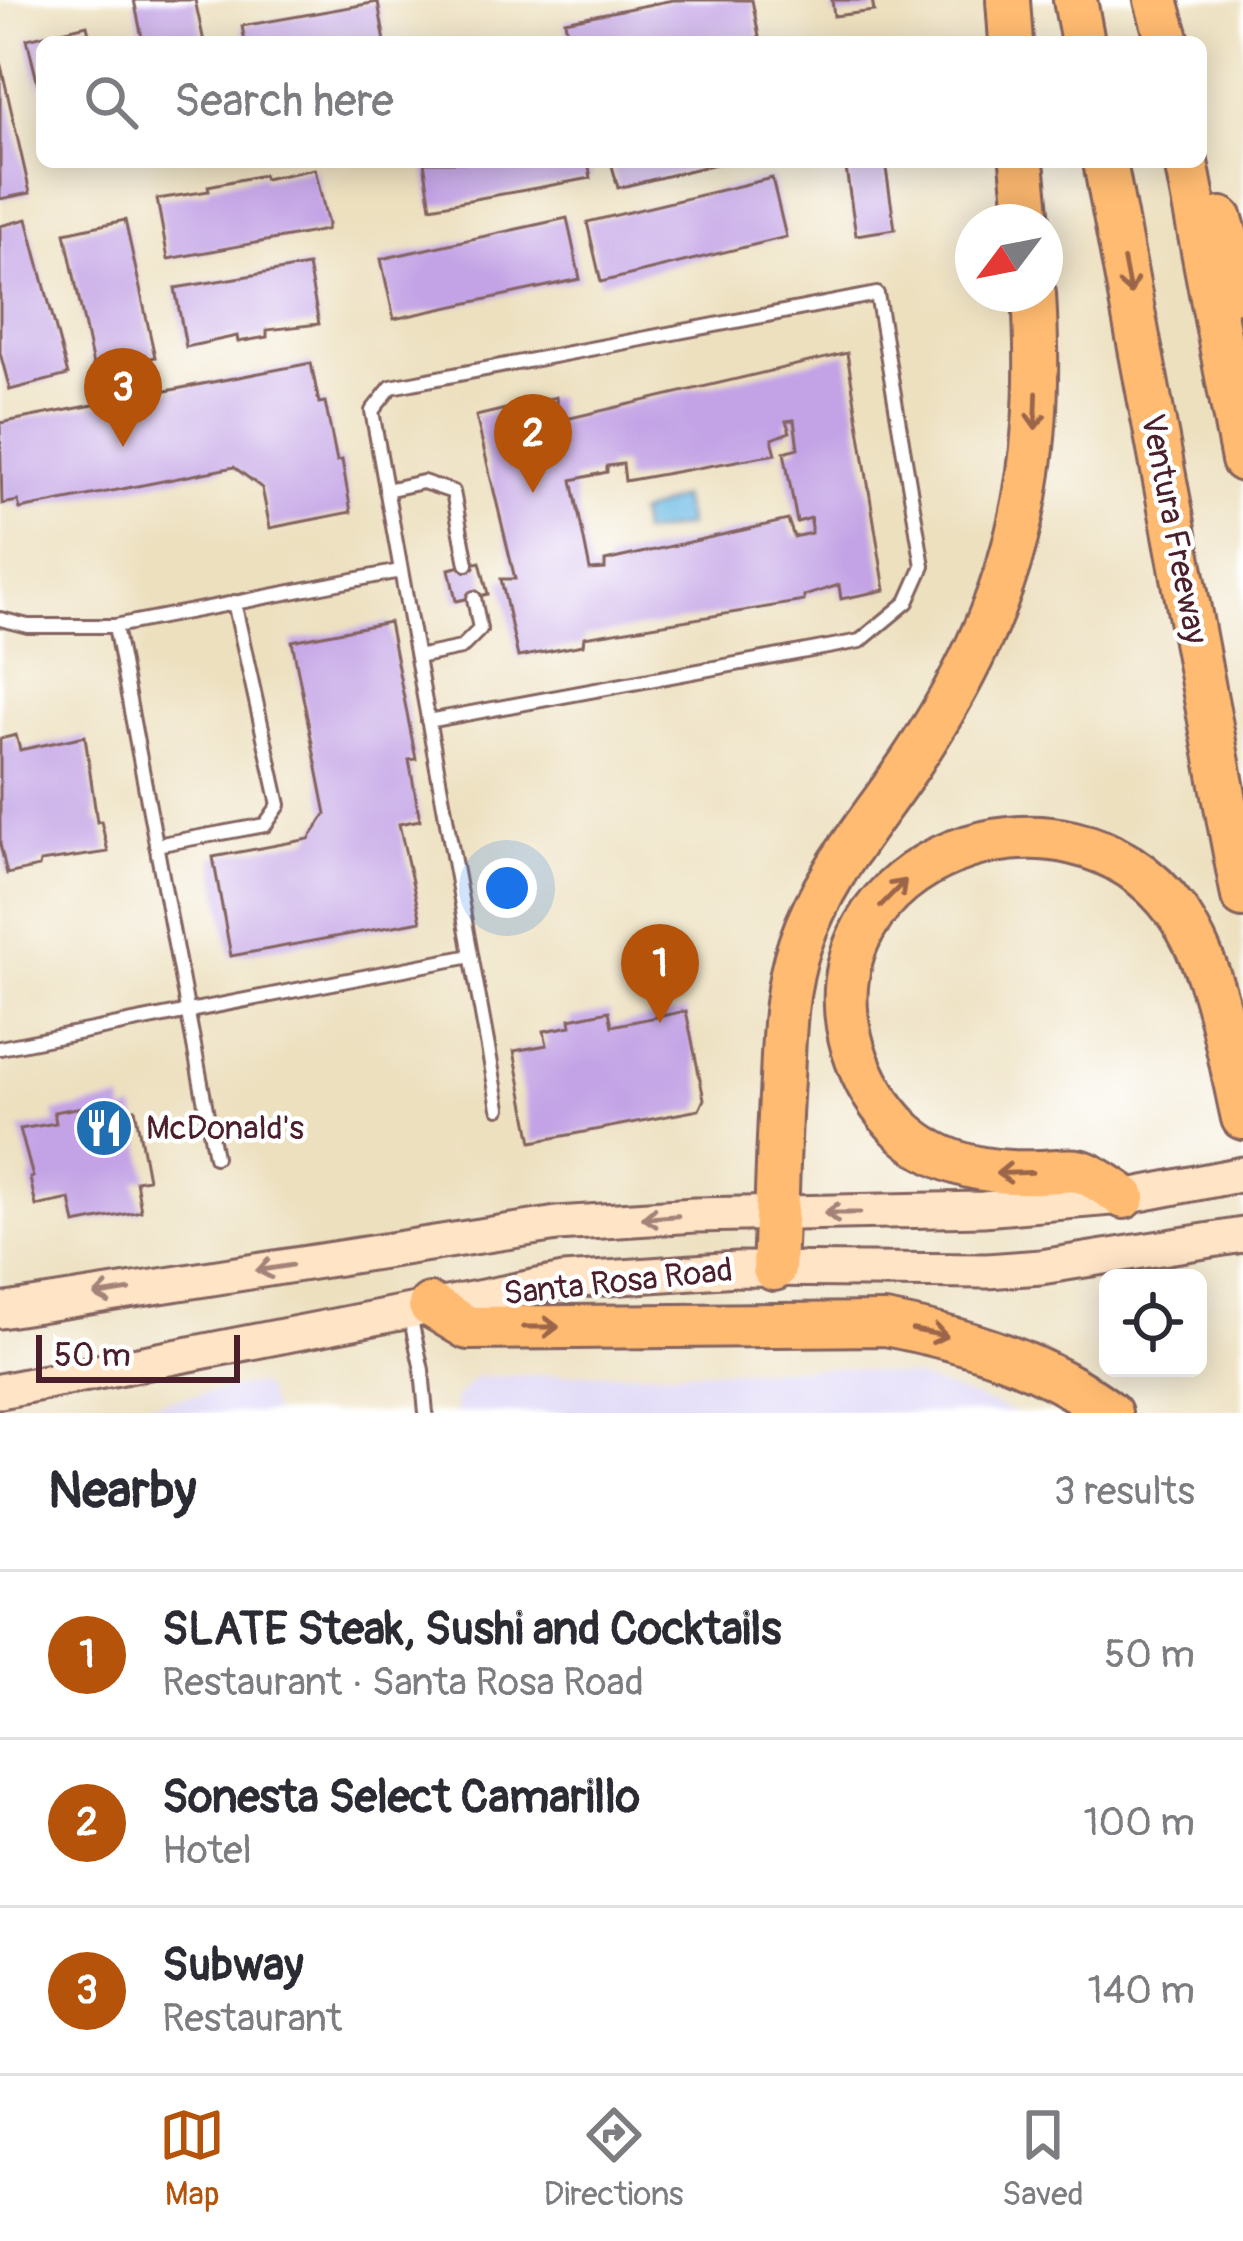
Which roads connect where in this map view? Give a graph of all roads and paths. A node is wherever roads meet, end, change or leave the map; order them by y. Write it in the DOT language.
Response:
graph roads {
  1 [pos="1008,0"];
  2 [pos="1075,0"];
  3 [pos="1155,0"];
  4 [pos="1011,36"];
  5 [pos="1081,36"];
  6 [pos="1164,36"];
  7 [pos="1023,168"];
  8 [pos="1106,168"];
  9 [pos="1187,168"];
  10 [pos="1206,168"];
  11 [pos="1026,204"];
  12 [pos="1243,292"];
  13 [pos="1034,312"];
  14 [pos="1243,460"];
  15 [pos="386,490"];
  16 [pos="467,565"];
  17 [pos="400,571"];
  18 [pos="474,598"];
  19 [pos="234,602"];
  20 [pos="0,619"];
  21 [pos="115,626"];
  22 [pos="417,657"];
  23 [pos="428,721"];
  24 [pos="156,845"];
  25 [pos="1243,896"];
  26 [pos="471,956"];
  27 [pos="188,1012"];
  28 [pos="0,1048"];
  29 [pos="499,1108"];
  30 [pos="1243,1118"];
  31 [pos="215,1156"];
  32 [pos="1243,1174"];
  33 [pos="1124,1197"];
  34 [pos="777,1213"];
  35 [pos="1243,1235"];
  36 [pos="774,1269"];
  37 [pos="419,1307"];
  38 [pos="0,1311"];
  39 [pos="0,1391"];
  40 [pos="426,1413"];
  41 [pos="1110,1413"];
  1 -- 4 [label="highway"];
  2 -- 5 [label="highway"];
  3 -- 6 [label="highway"];
  7 -- 11 [label="highway"];
  8 -- 25 [label="highway, Ventura Freeway, one-way"];
  9 -- 14 [label="highway"];
  10 -- 12 [label="highway"];
  13 -- 34 [label="highway, one-way"];
  15 -- 16 [label="lane"];
  15 -- 17 [label="lane"];
  15 -- 23 [label="lane"];
  17 -- 19 [label="lane"];
  17 -- 22 [label="lane"];
  18 -- 22 [label="lane"];
  19 -- 21 [label="lane"];
  19 -- 24 [label="lane"];
  20 -- 21 [label="lane"];
  21 -- 24 [label="lane"];
  22 -- 23 [label="lane"];
  23 -- 26 [label="lane"];
  24 -- 27 [label="lane"];
  26 -- 27 [label="lane"];
  26 -- 29 [label="lane"];
  27 -- 28 [label="lane"];
  27 -- 31 [label="lane"];
  33 -- 30 [label="highway, one-way"];
  32 -- 33 [label="main road, Santa Rosa Road"];
  33 -- 34 [label="main road, Santa Rosa Road, one-way"];
  34 -- 36 [label="highway"];
  34 -- 38 [label="main road, Santa Rosa Road, one-way"];
  35 -- 36 [label="main road, Santa Rosa Road"];
  36 -- 37 [label="main road, Santa Rosa Road"];
  37 -- 39 [label="main road, Santa Rosa Road"];
  37 -- 40 [label="lane"];
  37 -- 41 [label="highway, one-way"];
}
